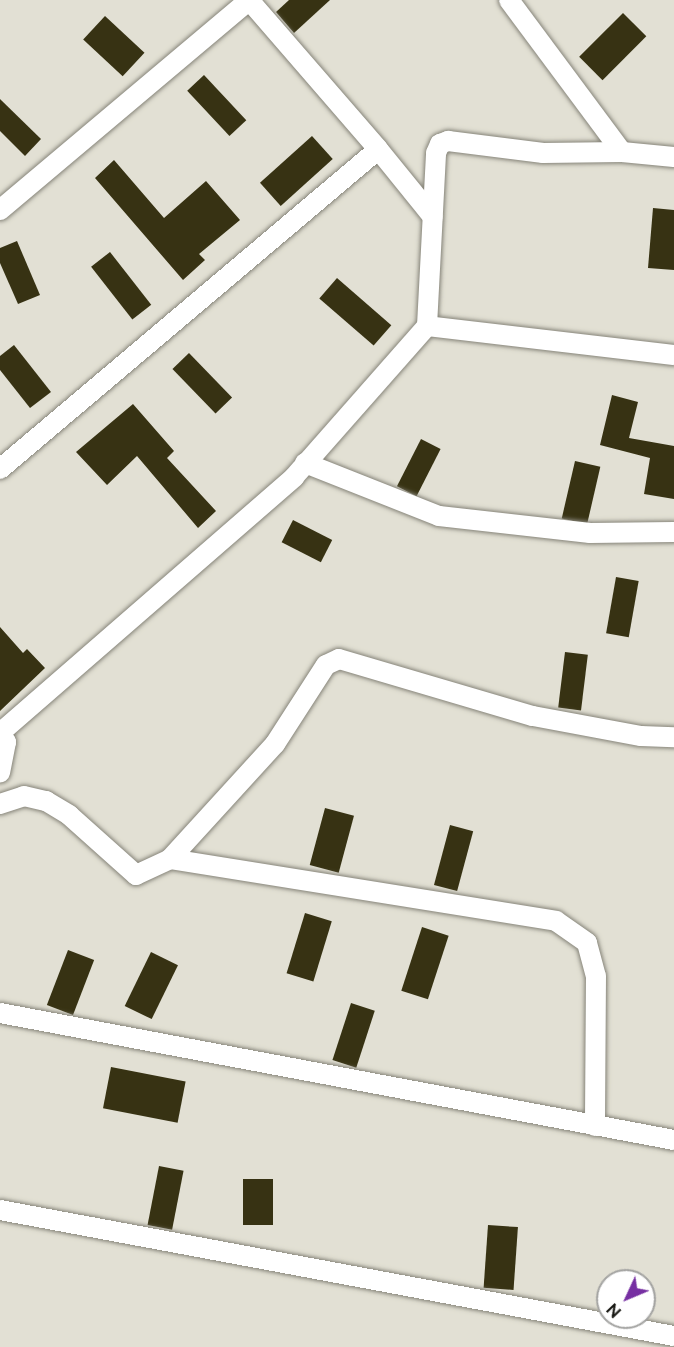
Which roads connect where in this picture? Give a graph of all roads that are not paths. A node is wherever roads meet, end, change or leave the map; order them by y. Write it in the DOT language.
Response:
graph roads {
  1 [pos="249,0"];
  2 [pos="509,0"];
  3 [pos="378,149"];
  4 [pos="622,152"];
  5 [pos="674,157"];
  6 [pos="0,210"];
  7 [pos="433,218"];
  8 [pos="427,326"];
  9 [pos="674,355"];
  10 [pos="306,463"];
  11 [pos="0,469"];
  12 [pos="674,532"];
  13 [pos="0,733"];
  14 [pos="674,737"];
  15 [pos="0,772"];
  16 [pos="0,804"];
  17 [pos="170,859"];
  18 [pos="0,1013"];
  19 [pos="595,1126"];
  20 [pos="674,1140"];
  21 [pos="0,1210"];
  22 [pos="674,1335"];
  1 -- 3 [label="street"];
  1 -- 6 [label="street"];
  2 -- 4 [label="street"];
  3 -- 7 [label="street"];
  3 -- 11 [label="street"];
  4 -- 5 [label="street"];
  4 -- 7 [label="street"];
  7 -- 8 [label="street"];
  8 -- 9 [label="street"];
  8 -- 10 [label="street"];
  10 -- 12 [label="street"];
  10 -- 13 [label="street"];
  13 -- 15 [label="street"];
  14 -- 17 [label="street"];
  16 -- 17 [label="street"];
  17 -- 19 [label="street"];
  18 -- 19 [label="street"];
  19 -- 20 [label="street"];
  21 -- 22 [label="street"];
}
